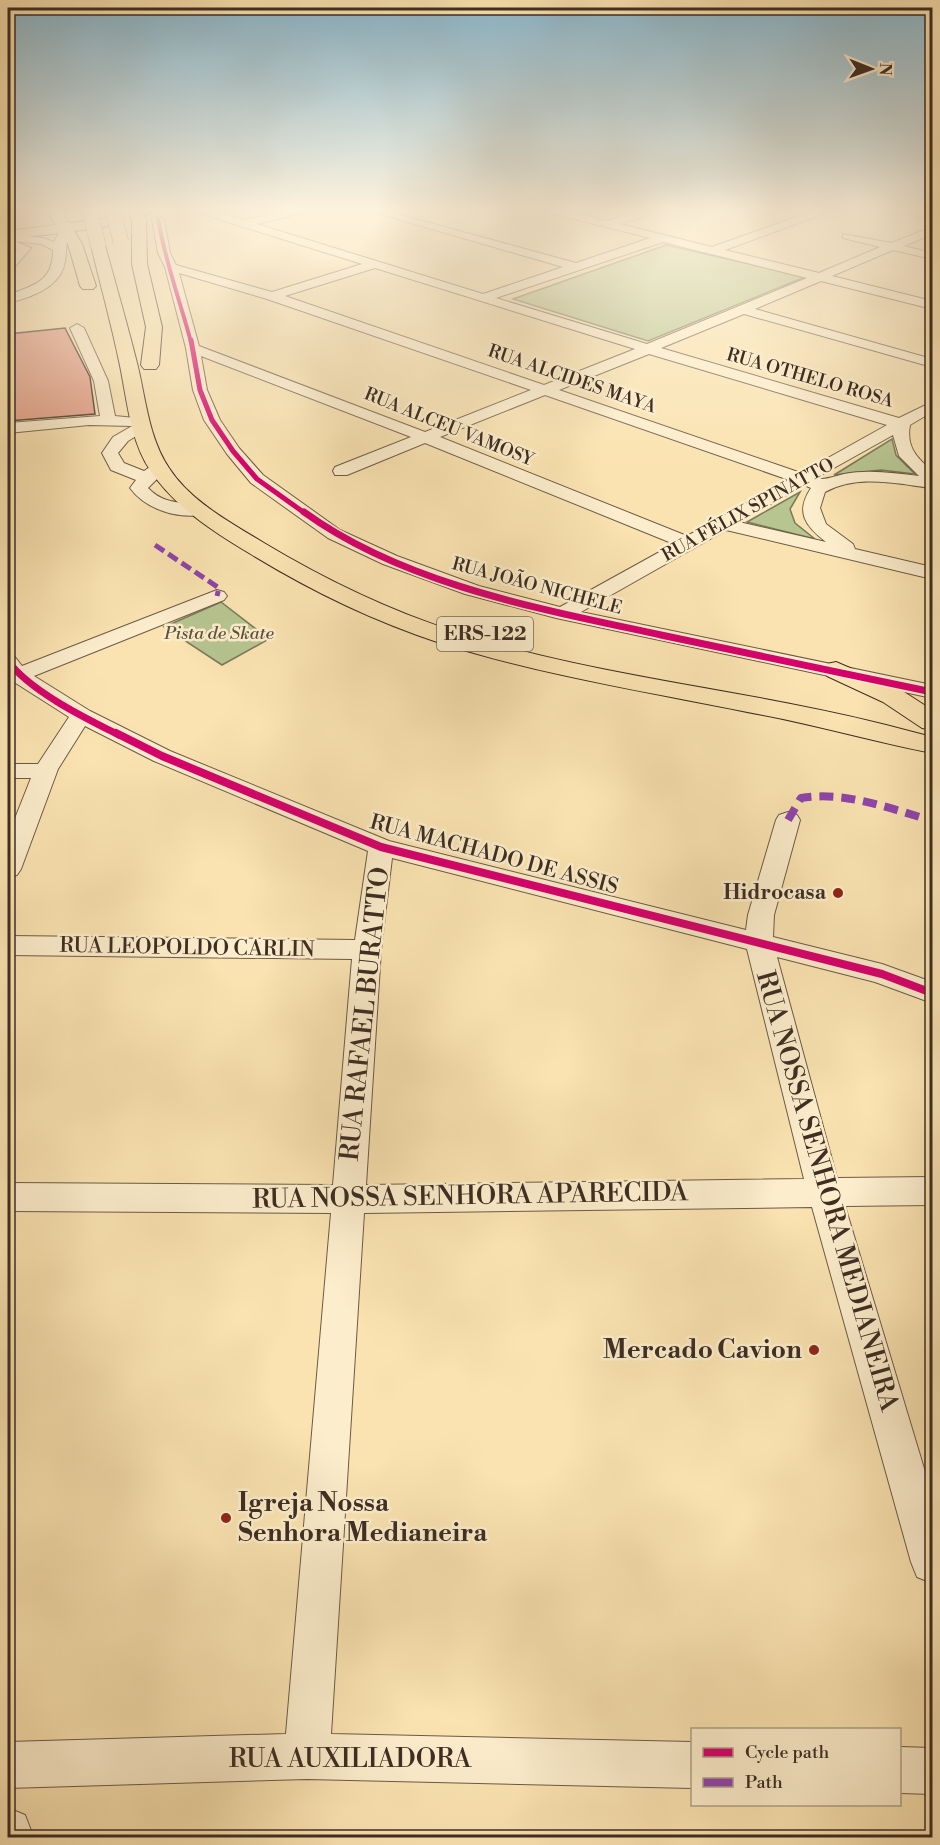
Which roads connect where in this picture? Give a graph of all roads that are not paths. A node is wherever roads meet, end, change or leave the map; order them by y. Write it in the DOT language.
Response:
graph roads {
  1 [pos="90,293"];
  2 [pos="115,293"];
  3 [pos="129,293"];
  4 [pos="147,293"];
  5 [pos="178,293"];
  6 [pos="259,293"];
  7 [pos="284,293"];
  8 [pos="473,293"];
  9 [pos="498,293"];
  10 [pos="781,293"];
  11 [pos="885,293"];
  12 [pos="272,297"];
  13 [pos="486,297"];
  14 [pos="94,305"];
  15 [pos="933,305"];
  16 [pos="742,309"];
  17 [pos="77,328"];
  18 [pos="105,334"];
  19 [pos="194,348"];
  20 [pos="648,349"];
  21 [pos="933,363"];
  22 [pos="140,366"];
  23 [pos="544,390"];
  24 [pos="933,406"];
  25 [pos="108,419"];
  26 [pos="933,419"];
  27 [pos="906,422"];
  28 [pos="140,425"];
  29 [pos="8,428"];
  30 [pos="427,438"];
  31 [pos="341,471"];
  32 [pos="152,473"];
  33 [pos="933,478"];
  34 [pos="803,479"];
  35 [pos="933,483"];
  36 [pos="823,486"];
  37 [pos="725,524"];
  38 [pos="690,544"];
  39 [pos="856,555"];
  40 [pos="933,573"];
  41 [pos="217,596"];
  42 [pos="563,614"];
  43 [pos="11,670"];
  44 [pos="836,670"];
  45 [pos="933,692"];
  46 [pos="82,716"];
  47 [pos="933,722"];
  48 [pos="933,732"];
  49 [pos="933,745"];
  50 [pos="8,771"];
  51 [pos="46,771"];
  52 [pos="788,820"];
  53 [pos="381,847"];
  54 [pos="8,869"];
  55 [pos="759,942"];
  56 [pos="8,946"];
  57 [pos="367,950"];
  58 [pos="933,993"];
  59 [pos="933,1191"];
  60 [pos="824,1192"];
  61 [pos="8,1197"];
  62 [pos="347,1199"];
  63 [pos="933,1562"];
  64 [pos="307,1756"];
  65 [pos="691,1765"];
  66 [pos="8,1766"];
  67 [pos="901,1770"];
  68 [pos="933,1771"];
  69 [pos="8,1832"];
  70 [pos="10,1838"];
  1 -- 14 [label="highway"];
  2 -- 22 [label="highway, ERS-122, bridge"];
  3 -- 22 [label="highway, ERS-122, bridge"];
  4 -- 22 [label="highway"];
  5 -- 19 [label="street, RUA JOÃO NICHELE"];
  6 -- 12 [label="street, RUA ALCIDES MAYA"];
  7 -- 12 [label="street"];
  8 -- 13 [label="street, RUA OTHELO ROSA"];
  9 -- 13 [label="street"];
  10 -- 16 [label="street"];
  11 -- 15 [label="street"];
  12 -- 23 [label="street, RUA ALCIDES MAYA"];
  13 -- 20 [label="street, RUA OTHELO ROSA"];
  16 -- 20 [label="street"];
  16 -- 21 [label="street"];
  17 -- 25 [label="street"];
  18 -- 22 [label="highway"];
  19 -- 30 [label="street, RUA ALCEU VAMOSY"];
  19 -- 42 [label="street, RUA JOÃO NICHELE"];
  20 -- 23 [label="street"];
  20 -- 27 [label="street, RUA OTHELO ROSA"];
  22 -- 28 [label="highway, ERS-122"];
  22 -- 48 [label="highway, ERS-122"];
  23 -- 30 [label="street"];
  23 -- 34 [label="street, RUA ALCIDES MAYA"];
  24 -- 27 [label="street, RUA FÉLIX SPINATTO"];
  25 -- 28 [label="street"];
  25 -- 29 [label="street"];
  26 -- 27 [label="street"];
  27 -- 33 [label="street"];
  27 -- 34 [label="street, RUA FÉLIX SPINATTO"];
  28 -- 32 [label="highway, ERS-122"];
  28 -- 32 [label="street"];
  30 -- 31 [label="street"];
  30 -- 38 [label="street, RUA ALCEU VAMOSY"];
  32 -- 49 [label="highway, ERS-122"];
  34 -- 36 [label="street, RUA ALCIDES MAYA"];
  34 -- 37 [label="street, RUA FÉLIX SPINATTO"];
  35 -- 36 [label="street"];
  36 -- 39 [label="street"];
  37 -- 38 [label="street, RUA FÉLIX SPINATTO"];
  37 -- 39 [label="street"];
  38 -- 42 [label="street, RUA FÉLIX SPINATTO"];
  39 -- 40 [label="street"];
  41 -- 43 [label="street"];
  42 -- 44 [label="street, RUA JOÃO NICHELE"];
  43 -- 46 [label="street, RUA MACHADO DE ASSIS"];
  44 -- 45 [label="street, RUA JOÃO NICHELE"];
  44 -- 47 [label="highway"];
  46 -- 51 [label="street"];
  46 -- 53 [label="street, RUA MACHADO DE ASSIS"];
  50 -- 51 [label="street"];
  51 -- 54 [label="street"];
  52 -- 55 [label="street, RUA NOSSA SENHORA MEDIANEIRA"];
  53 -- 55 [label="street, RUA MACHADO DE ASSIS"];
  53 -- 57 [label="street, RUA RAFAEL BURATTO"];
  55 -- 58 [label="street, RUA MACHADO DE ASSIS"];
  55 -- 60 [label="street, RUA NOSSA SENHORA MEDIANEIRA"];
  56 -- 57 [label="street, RUA LEOPOLDO CARLIN"];
  57 -- 62 [label="street, RUA RAFAEL BURATTO"];
  59 -- 60 [label="street, RUA NOSSA SENHORA APARECIDA"];
  60 -- 62 [label="street, RUA NOSSA SENHORA APARECIDA"];
  60 -- 63 [label="street, RUA NOSSA SENHORA MEDIANEIRA"];
  61 -- 62 [label="street, RUA NOSSA SENHORA APARECIDA"];
  62 -- 64 [label="street, RUA RAFAEL BURATTO"];
  64 -- 65 [label="street, RUA AUXILIADORA"];
  64 -- 66 [label="street, RUA AUXILIADORA"];
  67 -- 68 [label="street"];
  69 -- 70 [label="street"];
}
